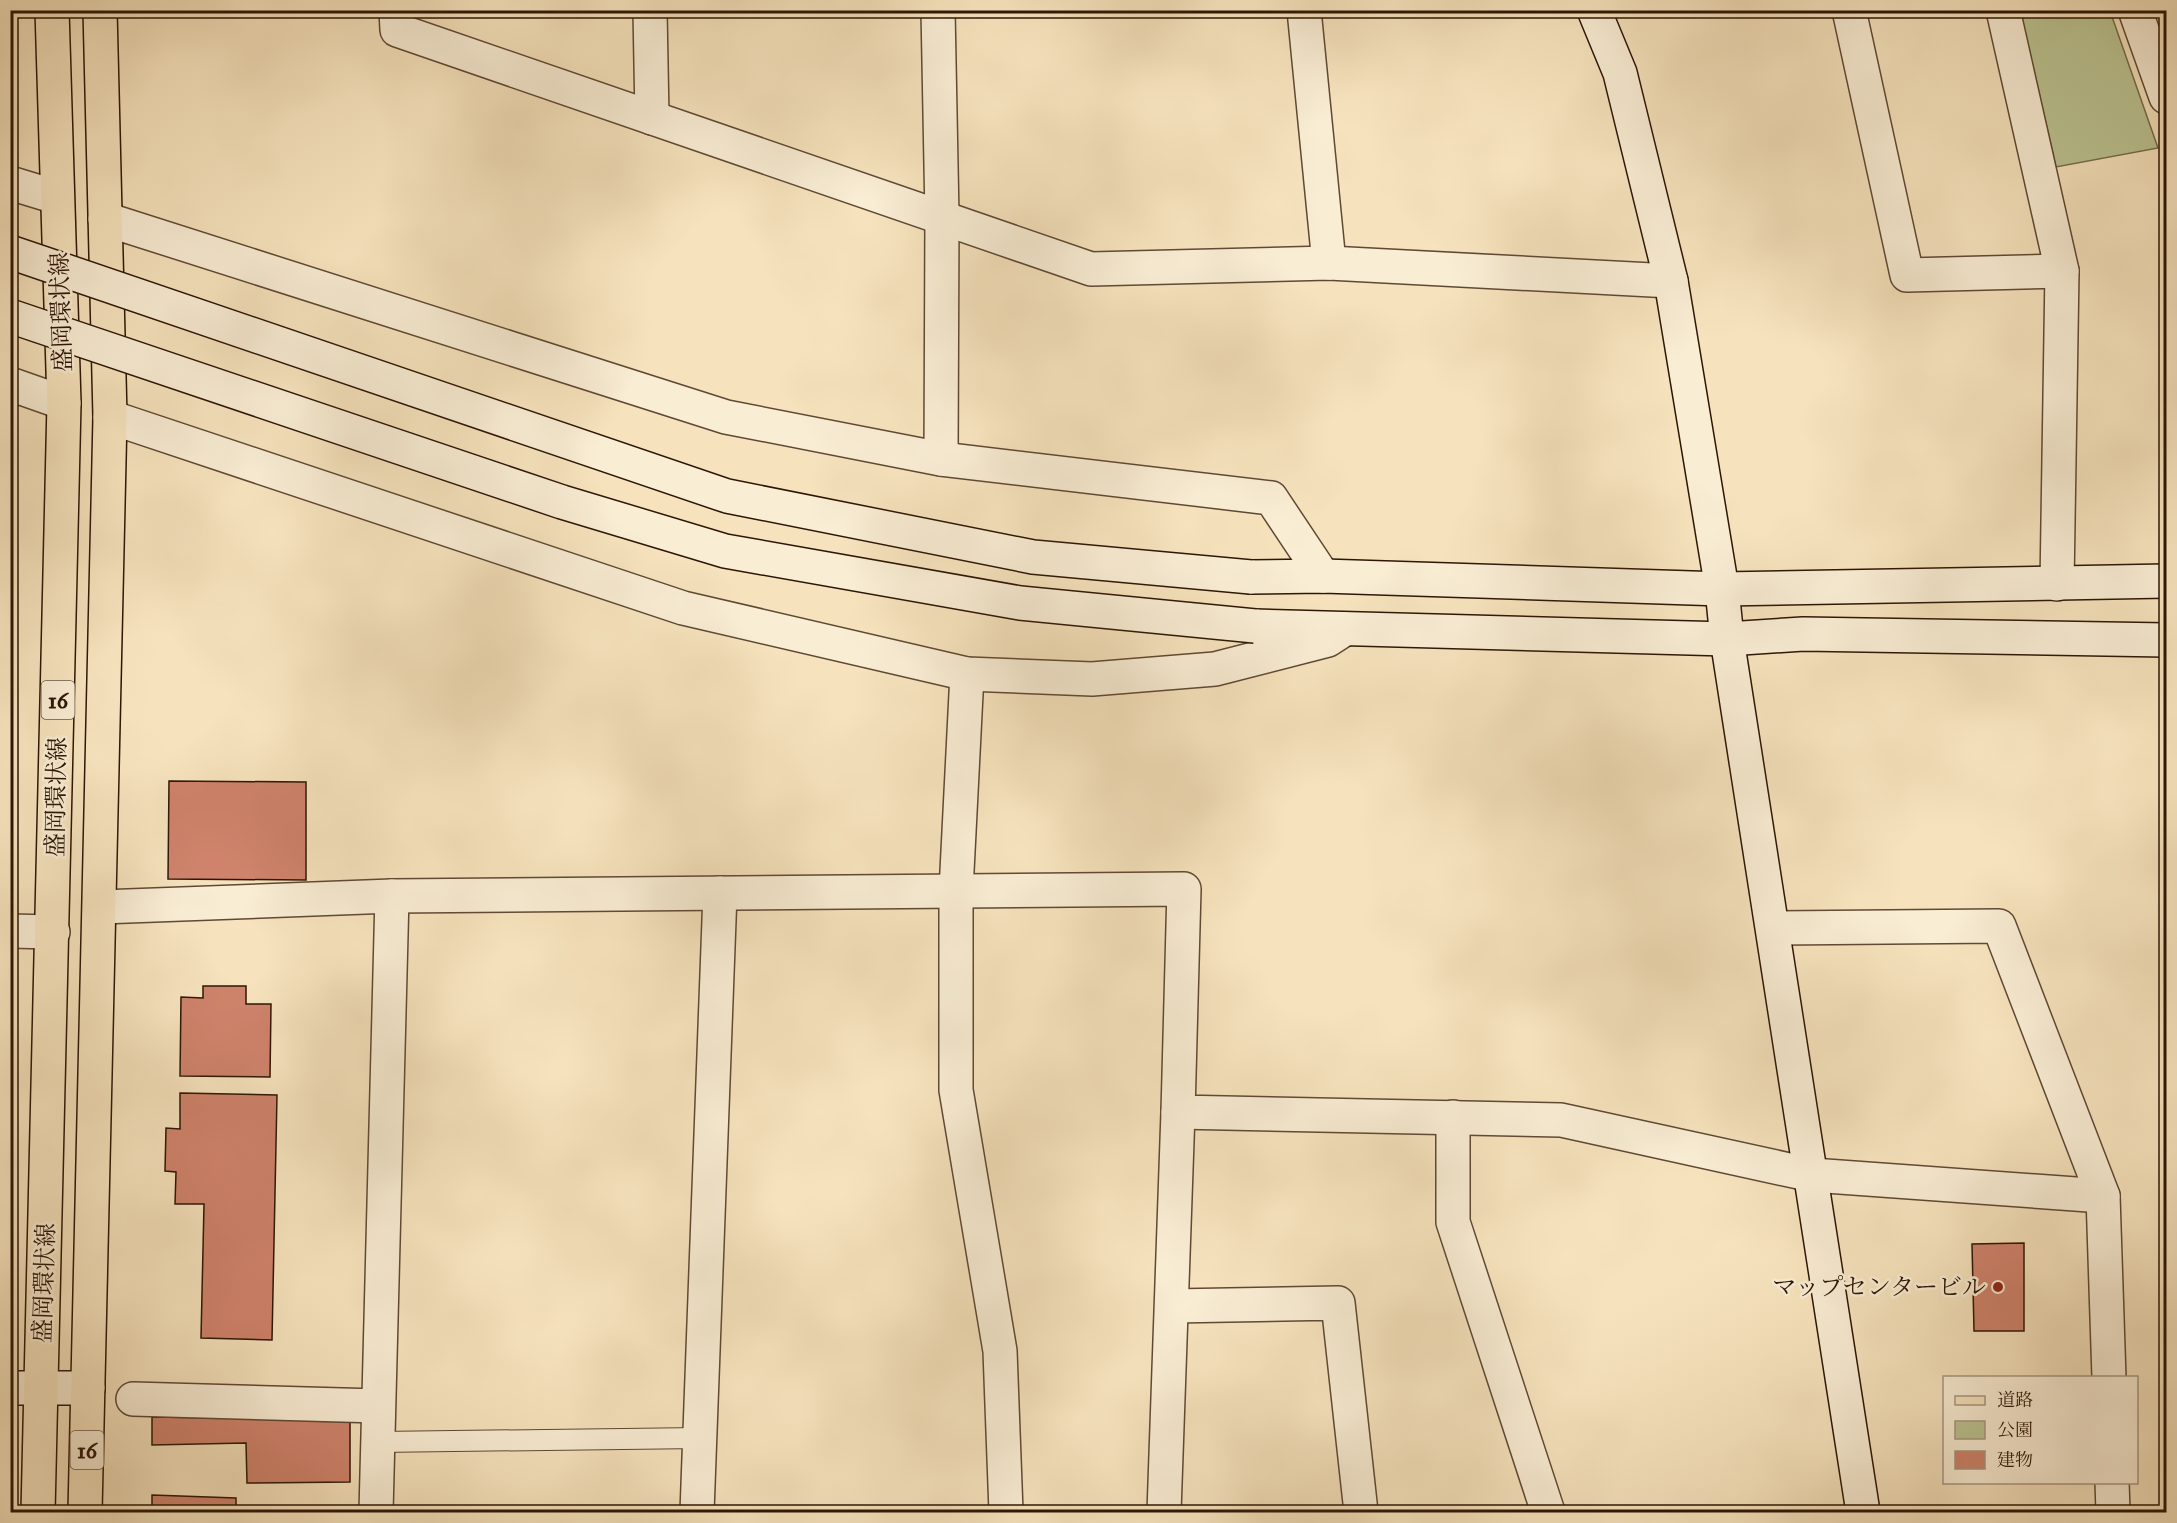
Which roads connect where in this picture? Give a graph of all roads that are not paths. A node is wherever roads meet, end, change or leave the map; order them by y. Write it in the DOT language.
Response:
graph roads {
  1 [pos="52,10"];
  2 [pos="100,10"];
  3 [pos="396,10"];
  4 [pos="650,10"];
  5 [pos="938,10"];
  6 [pos="1304,10"];
  7 [pos="1594,10"];
  8 [pos="1849,10"];
  9 [pos="2003,10"];
  10 [pos="2136,10"];
  11 [pos="2166,97"];
  12 [pos="652,118"];
  13 [pos="10,183"];
  14 [pos="56,197"];
  15 [pos="942,217"];
  16 [pos="105,219"];
  17 [pos="10,252"];
  18 [pos="1329,263"];
  19 [pos="2062,271"];
  20 [pos="1671,281"];
  21 [pos="10,316"];
  22 [pos="10,384"];
  23 [pos="64,403"];
  24 [pos="110,417"];
  25 [pos="941,459"];
  26 [pos="1323,576"];
  27 [pos="2166,581"];
  28 [pos="2057,584"];
  29 [pos="1722,590"];
  30 [pos="1345,629"];
  31 [pos="1727,639"];
  32 [pos="2166,640"];
  33 [pos="967,674"];
  34 [pos="956,891"];
  35 [pos="720,893"];
  36 [pos="392,896"];
  37 [pos="101,908"];
  38 [pos="1773,928"];
  39 [pos="10,931"];
  40 [pos="53,932"];
  41 [pos="1178,1112"];
  42 [pos="1453,1117"];
  43 [pos="1812,1175"];
  44 [pos="2103,1196"];
  45 [pos="1172,1306"];
  46 [pos="2109,1376"];
  47 [pos="88,1388"];
  48 [pos="26,1389"];
  49 [pos="133,1399"];
  50 [pos="378,1406"];
  51 [pos="700,1438"];
  52 [pos="378,1442"];
  53 [pos="2112,1484"];
  54 [pos="38,1512"];
  55 [pos="85,1512"];
  56 [pos="376,1512"];
  57 [pos="697,1512"];
  58 [pos="1006,1512"];
  59 [pos="1164,1512"];
  60 [pos="1361,1512"];
  61 [pos="1548,1512"];
  62 [pos="1863,1512"];
  63 [pos="2113,1512"];
  1 -- 14 [label="main road, 盛岡環状線 / 16"];
  2 -- 16 [label="main road, 盛岡環状線 / 16"];
  3 -- 12 [label="street"];
  4 -- 12 [label="street"];
  5 -- 15 [label="street"];
  6 -- 18 [label="street"];
  7 -- 20 [label="street"];
  8 -- 19 [label="street"];
  9 -- 19 [label="street"];
  10 -- 11 [label="street"];
  12 -- 15 [label="street"];
  13 -- 14 [label="street"];
  14 -- 23 [label="main road, 盛岡環状線 / 16"];
  15 -- 18 [label="street"];
  15 -- 25 [label="street"];
  16 -- 24 [label="main road, 盛岡環状線 / 16"];
  16 -- 25 [label="street"];
  17 -- 26 [label="street, bridge"];
  18 -- 20 [label="street"];
  19 -- 28 [label="street"];
  20 -- 29 [label="street"];
  21 -- 30 [label="street, bridge"];
  22 -- 23 [label="street"];
  23 -- 40 [label="main road, 盛岡環状線 / 16"];
  24 -- 33 [label="street"];
  24 -- 37 [label="main road, 盛岡環状線 / 16"];
  25 -- 26 [label="street"];
  26 -- 29 [label="street"];
  27 -- 28 [label="street"];
  28 -- 29 [label="street"];
  29 -- 31 [label="street"];
  30 -- 31 [label="street"];
  30 -- 33 [label="street"];
  31 -- 32 [label="street"];
  31 -- 38 [label="street"];
  33 -- 34 [label="street"];
  34 -- 35 [label="street"];
  34 -- 41 [label="street"];
  34 -- 58 [label="street"];
  35 -- 36 [label="street"];
  35 -- 51 [label="street"];
  36 -- 37 [label="street"];
  36 -- 50 [label="street"];
  37 -- 47 [label="main road, 盛岡環状線 / 16"];
  38 -- 43 [label="street"];
  38 -- 44 [label="street"];
  39 -- 40 [label="street"];
  40 -- 48 [label="main road, 盛岡環状線 / 16"];
  41 -- 42 [label="street"];
  41 -- 45 [label="street"];
  42 -- 43 [label="street"];
  42 -- 61 [label="street"];
  43 -- 44 [label="street"];
  43 -- 62 [label="street"];
  44 -- 46 [label="street"];
  45 -- 59 [label="street"];
  45 -- 60 [label="street"];
  47 -- 48 [label="street"];
  47 -- 55 [label="main road, 盛岡環状線 / 16"];
  48 -- 54 [label="main road, 盛岡環状線 / 16"];
  49 -- 50 [label="street"];
  50 -- 52 [label="street"];
  51 -- 52 [label="lane"];
  51 -- 57 [label="street"];
  52 -- 56 [label="street"];
  53 -- 63 [label="street"];
}
